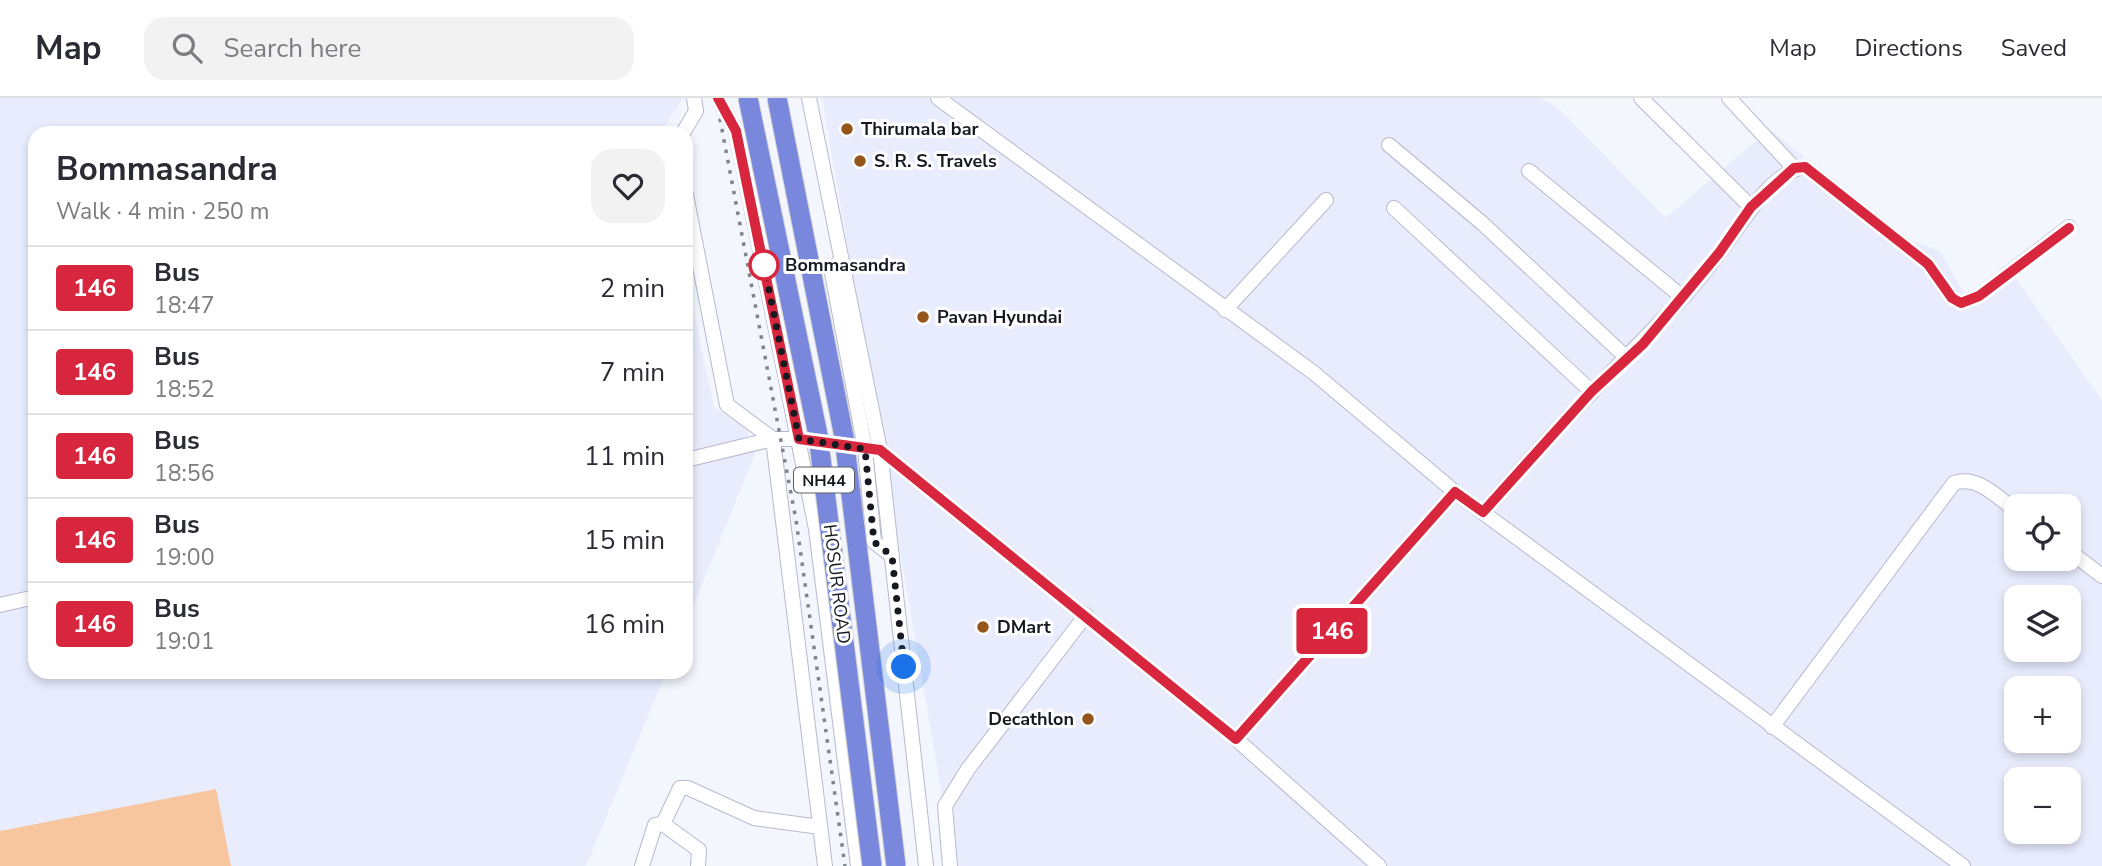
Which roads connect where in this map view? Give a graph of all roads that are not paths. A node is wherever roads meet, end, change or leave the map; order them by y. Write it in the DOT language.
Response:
graph roads {
  1 [pos="694,98"];
  2 [pos="718,98"];
  3 [pos="748,98"];
  4 [pos="777,98"];
  5 [pos="809,98"];
  6 [pos="938,98"];
  7 [pos="1641,98"];
  8 [pos="1730,98"];
  9 [pos="687,126"];
  10 [pos="1389,145"];
  11 [pos="1794,168"];
  12 [pos="1529,171"];
  13 [pos="1326,200"];
  14 [pos="1751,207"];
  15 [pos="1394,208"];
  16 [pos="2069,228"];
  17 [pos="693,231"];
  18 [pos="1681,296"];
  19 [pos="1225,310"];
  20 [pos="1627,358"];
  21 [pos="1592,391"];
  22 [pos="773,439"];
  23 [pos="799,439"];
  24 [pos="873,449"];
  25 [pos="693,458"];
  26 [pos="1455,492"];
  27 [pos="2004,502"];
  28 [pos="1483,512"];
  29 [pos="873,526"];
  30 [pos="816,529"];
  31 [pos="892,556"];
  32 [pos="2081,560"];
  33 [pos="2102,576"];
  34 [pos="28,599"];
  35 [pos="0,605"];
  36 [pos="1086,615"];
  37 [pos="1772,727"];
  38 [pos="1236,739"];
  39 [pos="663,824"];
  40 [pos="820,827"];
  41 [pos="642,866"];
  42 [pos="698,866"];
  43 [pos="825,866"];
  44 [pos="858,866"];
  45 [pos="872,866"];
  46 [pos="896,866"];
  47 [pos="926,866"];
  48 [pos="950,866"];
  49 [pos="1380,866"];
  50 [pos="1963,866"];
  1 -- 9 [label="street"];
  2 -- 23 [label="street"];
  3 -- 45 [label="highway, HOSUR ROAD / NH44, bridge"];
  4 -- 46 [label="highway, HOSUR ROAD / NH44, bridge"];
  5 -- 24 [label="street"];
  6 -- 19 [label="street"];
  7 -- 14 [label="street"];
  8 -- 11 [label="street"];
  10 -- 20 [label="street"];
  11 -- 14 [label="street"];
  11 -- 16 [label="street"];
  12 -- 18 [label="street"];
  13 -- 19 [label="street"];
  14 -- 18 [label="street"];
  15 -- 21 [label="street"];
  17 -- 22 [label="street"];
  18 -- 20 [label="street"];
  19 -- 26 [label="street"];
  20 -- 21 [label="street"];
  21 -- 28 [label="street"];
  22 -- 23 [label="street"];
  22 -- 25 [label="street"];
  22 -- 40 [label="street"];
  23 -- 24 [label="street"];
  23 -- 30 [label="street"];
  24 -- 29 [label="street"];
  24 -- 31 [label="street"];
  24 -- 36 [label="street"];
  26 -- 28 [label="street"];
  26 -- 38 [label="street"];
  27 -- 37 [label="street"];
  28 -- 37 [label="street"];
  29 -- 30 [label="street"];
  29 -- 31 [label="street"];
  30 -- 44 [label="street"];
  31 -- 47 [label="street"];
  32 -- 33 [label="street"];
  34 -- 35 [label="street"];
  36 -- 38 [label="street"];
  36 -- 48 [label="street"];
  37 -- 50 [label="street"];
  38 -- 49 [label="street"];
  39 -- 40 [label="street"];
  39 -- 41 [label="street"];
  39 -- 42 [label="street"];
  40 -- 43 [label="street"];
}
